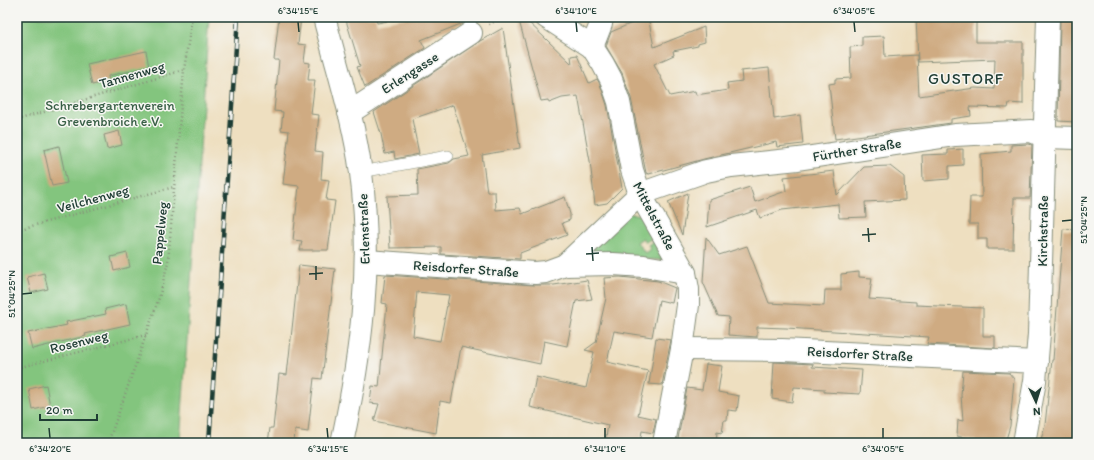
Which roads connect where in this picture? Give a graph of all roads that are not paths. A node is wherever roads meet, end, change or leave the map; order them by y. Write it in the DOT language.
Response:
graph roads {
  1 [pos="324,17"];
  2 [pos="546,17"];
  3 [pos="602,17"];
  4 [pos="1048,17"];
  5 [pos="471,25"];
  6 [pos="592,48"];
  7 [pos="349,113"];
  8 [pos="1045,137"];
  9 [pos="1077,138"];
  10 [pos="448,156"];
  11 [pos="361,172"];
  12 [pos="640,194"];
  13 [pos="366,261"];
  14 [pos="565,265"];
  15 [pos="685,273"];
  16 [pos="682,348"];
  17 [pos="1037,362"];
  18 [pos="342,443"];
  19 [pos="664,443"];
  20 [pos="1024,443"];
  1 -- 7 [label="street, Erlenstraße"];
  2 -- 6 [label="street, Mittelstraße"];
  3 -- 6 [label="street"];
  4 -- 8 [label="street, Kirchstraße"];
  5 -- 7 [label="street, Erlengasse"];
  6 -- 12 [label="street, Mittelstraße"];
  7 -- 11 [label="street, Erlenstraße"];
  8 -- 9 [label="street, Fürther Straße"];
  8 -- 12 [label="street, Fürther Straße"];
  8 -- 17 [label="street, Kirchstraße"];
  10 -- 11 [label="lane"];
  11 -- 13 [label="street, Erlenstraße"];
  12 -- 14 [label="street, Reisdorfer Straße"];
  12 -- 15 [label="street, Mittelstraße"];
  13 -- 14 [label="street, Reisdorfer Straße"];
  13 -- 18 [label="street, Erlenstraße"];
  14 -- 15 [label="street, Reisdorfer Straße"];
  15 -- 16 [label="street, Mittelstraße"];
  16 -- 17 [label="street, Reisdorfer Straße"];
  16 -- 19 [label="street, Mittelstraße"];
  17 -- 20 [label="street, Kirchstraße"];
}
